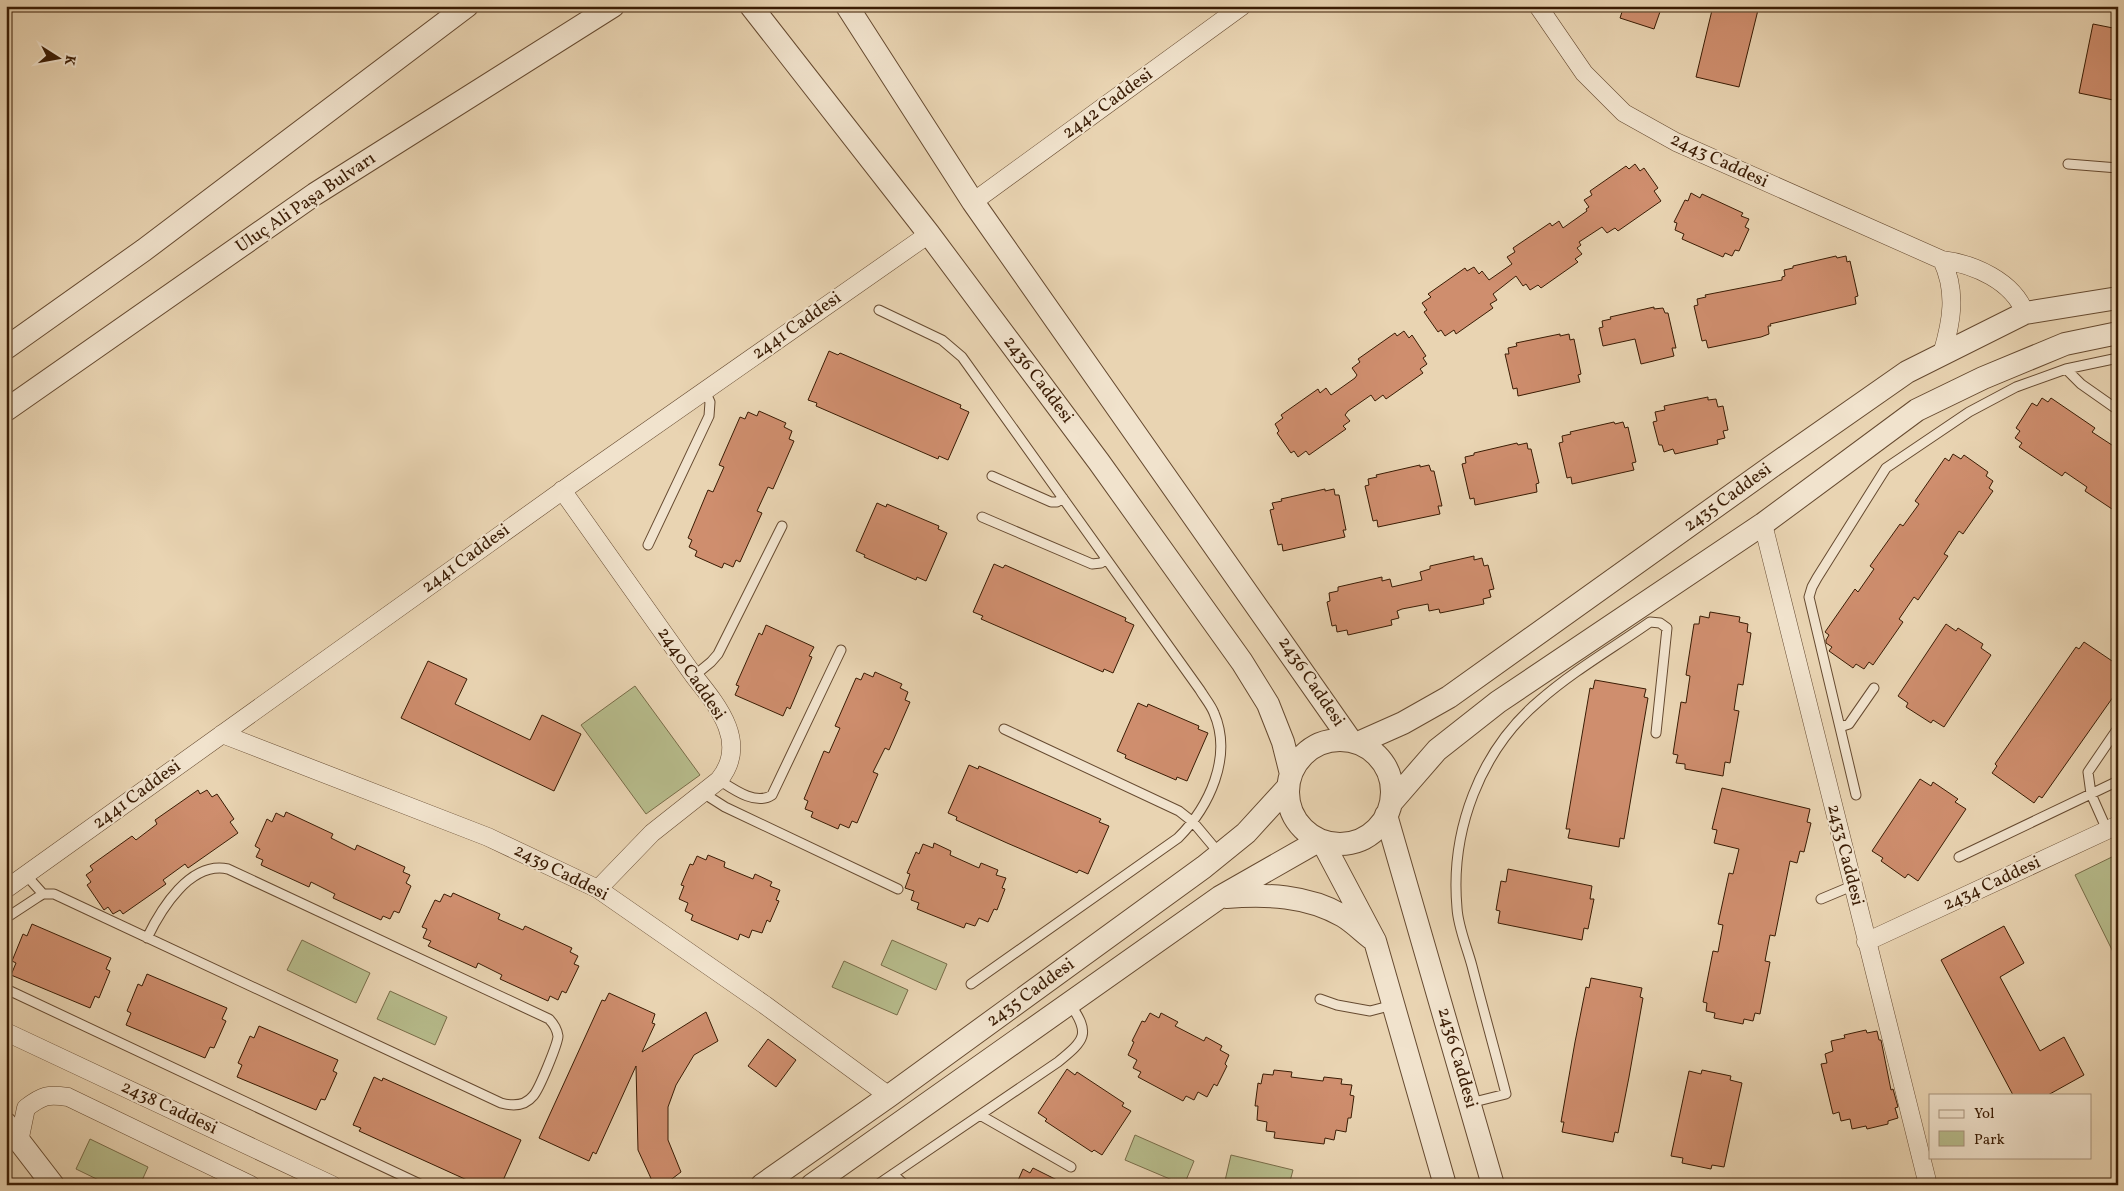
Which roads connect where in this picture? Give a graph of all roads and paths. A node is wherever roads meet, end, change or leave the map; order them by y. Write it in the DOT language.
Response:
graph roads {
  1 [pos="468,6"];
  2 [pos="613,6"];
  3 [pos="751,6"];
  4 [pos="847,6"];
  5 [pos="1242,6"];
  6 [pos="1538,6"];
  7 [pos="2068,164"];
  8 [pos="2118,168"];
  9 [pos="973,202"];
  10 [pos="929,234"];
  11 [pos="1942,260"];
  12 [pos="2118,298"];
  13 [pos="879,310"];
  14 [pos="2025,313"];
  15 [pos="2118,334"];
  16 [pos="6,348"];
  17 [pos="1942,354"];
  18 [pos="2118,358"];
  19 [pos="2066,369"];
  20 [pos="705,391"];
  21 [pos="6,410"];
  22 [pos="2118,410"];
  23 [pos="992,476"];
  24 [pos="562,490"];
  25 [pos="1063,498"];
  26 [pos="982,517"];
  27 [pos="1763,524"];
  28 [pos="782,526"];
  29 [pos="648,545"];
  30 [pos="1106,559"];
  31 [pos="841,650"];
  32 [pos="694,676"];
  33 [pos="1874,688"];
  34 [pos="1840,727"];
  35 [pos="2118,728"];
  36 [pos="1004,729"];
  37 [pos="222,734"];
  38 [pos="1656,734"];
  39 [pos="1354,742"];
  40 [pos="719,780"];
  41 [pos="1290,780"];
  42 [pos="2118,781"];
  43 [pos="703,793"];
  44 [pos="2091,794"];
  45 [pos="1856,795"];
  46 [pos="1388,809"];
  47 [pos="1193,822"];
  48 [pos="2113,827"];
  49 [pos="1321,840"];
  50 [pos="1220,854"];
  51 [pos="1959,857"];
  52 [pos="26,875"];
  53 [pos="1852,886"];
  54 [pos="6,889"];
  55 [pos="598,889"];
  56 [pos="898,889"];
  57 [pos="43,894"];
  58 [pos="1220,897"];
  59 [pos="1821,899"];
  60 [pos="6,918"];
  61 [pos="147,938"];
  62 [pos="1375,941"];
  63 [pos="1866,942"];
  64 [pos="971,984"];
  65 [pos="6,988"];
  66 [pos="1320,999"];
  67 [pos="1070,1003"];
  68 [pos="1393,1005"];
  69 [pos="6,1032"];
  70 [pos="889,1096"];
  71 [pos="1470,1103"];
  72 [pos="980,1115"];
  73 [pos="13,1133"];
  74 [pos="1071,1167"];
  75 [pos="893,1174"];
  76 [pos="53,1185"];
  77 [pos="252,1185"];
  78 [pos="332,1185"];
  79 [pos="422,1185"];
  80 [pos="762,1185"];
  81 [pos="812,1185"];
  82 [pos="878,1185"];
  83 [pos="905,1185"];
  84 [pos="1445,1185"];
  85 [pos="1494,1185"];
  86 [pos="1928,1185"];
  1 -- 16 [label="street"];
  2 -- 21 [label="street, Uluç Ali Paşa Bulvarı"];
  3 -- 10 [label="street, 2436 Caddesi"];
  4 -- 9 [label="street, 2436 Caddesi"];
  5 -- 9 [label="street, 2442 Caddesi"];
  6 -- 11 [label="street, 2443 Caddesi"];
  7 -- 8 [label="lane"];
  9 -- 39 [label="street, 2436 Caddesi"];
  10 -- 20 [label="street, 2441 Caddesi"];
  10 -- 41 [label="street, 2436 Caddesi"];
  11 -- 14 [label="street, 2443 Caddesi"];
  11 -- 17 [label="street"];
  12 -- 14 [label="street, 2435 Caddesi"];
  13 -- 25 [label="lane"];
  14 -- 17 [label="street, 2435 Caddesi"];
  15 -- 27 [label="street"];
  17 -- 39 [label="street, 2435 Caddesi"];
  18 -- 19 [label="lane"];
  19 -- 22 [label="lane"];
  19 -- 34 [label="lane"];
  20 -- 24 [label="street, 2441 Caddesi"];
  20 -- 29 [label="lane"];
  23 -- 25 [label="lane"];
  24 -- 32 [label="street, 2440 Caddesi"];
  24 -- 37 [label="street, 2441 Caddesi"];
  25 -- 30 [label="lane"];
  26 -- 30 [label="lane"];
  27 -- 46 [label="street"];
  27 -- 53 [label="street, 2433 Caddesi"];
  28 -- 32 [label="lane"];
  30 -- 47 [label="lane"];
  31 -- 40 [label="lane"];
  32 -- 40 [label="street, 2440 Caddesi"];
  33 -- 34 [label="lane"];
  34 -- 45 [label="lane"];
  35 -- 44 [label="lane"];
  36 -- 47 [label="lane"];
  37 -- 52 [label="street, 2441 Caddesi"];
  37 -- 55 [label="street, 2439 Caddesi"];
  38 -- 71 [label="lane"];
  39 -- 41 [label="street, 2435 Caddesi"];
  39 -- 46 [label="street"];
  40 -- 43 [label="street, 2440 Caddesi"];
  41 -- 49 [label="street"];
  41 -- 50 [label="street, 2435 Caddesi"];
  42 -- 44 [label="lane"];
  43 -- 55 [label="street, 2440 Caddesi"];
  43 -- 56 [label="lane"];
  44 -- 48 [label="lane"];
  44 -- 51 [label="lane"];
  46 -- 49 [label="street"];
  46 -- 71 [label="street, 2436 Caddesi"];
  47 -- 50 [label="lane"];
  47 -- 64 [label="lane"];
  48 -- 63 [label="street, 2434 Caddesi"];
  49 -- 58 [label="street, 2435 Caddesi"];
  49 -- 62 [label="street"];
  50 -- 70 [label="street, 2435 Caddesi"];
  52 -- 54 [label="street, 2441 Caddesi"];
  52 -- 57 [label="lane"];
  53 -- 59 [label="lane"];
  53 -- 63 [label="street, 2433 Caddesi"];
  55 -- 70 [label="street, 2439 Caddesi"];
  57 -- 60 [label="lane"];
  57 -- 61 [label="lane"];
  58 -- 62 [label="street"];
  58 -- 67 [label="street, 2435 Caddesi"];
  61 -- 61 [label="lane"];
  62 -- 68 [label="street"];
  63 -- 86 [label="street, 2433 Caddesi"];
  65 -- 79 [label="lane"];
  66 -- 68 [label="lane"];
  67 -- 72 [label="lane"];
  67 -- 81 [label="street, 2435 Caddesi"];
  68 -- 84 [label="street"];
  69 -- 78 [label="street, 2438 Caddesi"];
  70 -- 80 [label="street, 2435 Caddesi"];
  71 -- 85 [label="street, 2436 Caddesi"];
  72 -- 74 [label="lane"];
  72 -- 75 [label="lane"];
  73 -- 76 [label="street"];
  73 -- 77 [label="street, 2438 Caddesi"];
  75 -- 82 [label="lane"];
  75 -- 83 [label="lane"];
}
